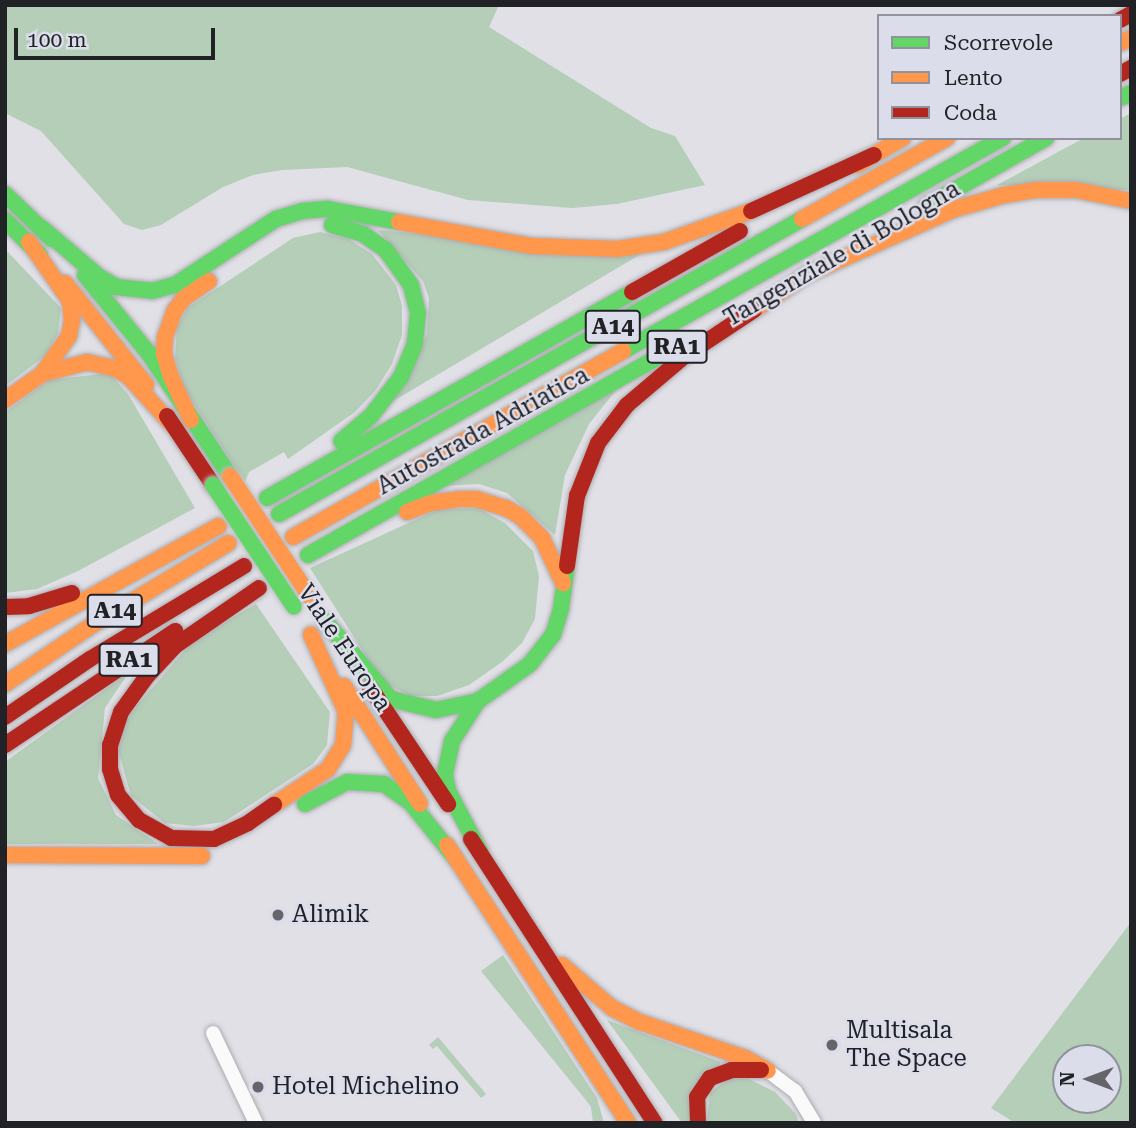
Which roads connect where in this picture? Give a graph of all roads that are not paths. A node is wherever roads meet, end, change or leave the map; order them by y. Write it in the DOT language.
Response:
graph roads {
  1 [pos="900,140"];
  2 [pos="943,140"];
  3 [pos="999,140"];
  4 [pos="1042,140"];
  5 [pos="874,155"];
  6 [pos="5,194"];
  7 [pos="1131,201"];
  8 [pos="5,220"];
  9 [pos="42,228"];
  10 [pos="29,242"];
  11 [pos="806,275"];
  12 [pos="42,374"];
  13 [pos="5,400"];
  14 [pos="191,420"];
  15 [pos="177,430"];
  16 [pos="279,514"];
  17 [pos="293,537"];
  18 [pos="229,543"];
  19 [pos="244,566"];
  20 [pos="563,583"];
  21 [pos="5,607"];
  22 [pos="325,621"];
  23 [pos="310,635"];
  24 [pos="5,644"];
  25 [pos="5,684"];
  26 [pos="478,701"];
  27 [pos="5,717"];
  28 [pos="5,745"];
  29 [pos="253,838"];
  30 [pos="481,853"];
  31 [pos="220,854"];
  32 [pos="5,855"];
  33 [pos="456,859"];
  34 [pos="535,938"];
  35 [pos="518,957"];
  36 [pos="213,1033"];
  37 [pos="768,1072"];
  38 [pos="256,1123"];
  39 [pos="616,1123"];
  40 [pos="628,1123"];
  41 [pos="655,1123"];
  42 [pos="698,1123"];
  43 [pos="814,1123"];
  1 -- 5 [label="main road"];
  2 -- 16 [label="main road, Autostrada Adriatica / A14"];
  3 -- 17 [label="main road, Autostrada Adriatica / A14"];
  4 -- 11 [label="main road, Tangenziale di Bologna / RA1"];
  5 -- 9 [label="main road"];
  5 -- 14 [label="main road"];
  6 -- 9 [label="main road, Viale Europa"];
  7 -- 11 [label="main road"];
  8 -- 10 [label="main road, Viale Europa"];
  9 -- 14 [label="main road, Viale Europa"];
  10 -- 12 [label="main road"];
  10 -- 15 [label="main road, Viale Europa"];
  11 -- 20 [label="main road"];
  11 -- 20 [label="main road, Tangenziale di Bologna / RA1"];
  12 -- 13 [label="main road"];
  12 -- 15 [label="main road"];
  14 -- 22 [label="main road, Viale Europa, bridge"];
  15 -- 23 [label="main road, Viale Europa, bridge"];
  18 -- 25 [label="main road, A14"];
  19 -- 27 [label="main road, A14"];
  20 -- 26 [label="main road"];
  21 -- 24 [label="main road"];
  22 -- 26 [label="main road"];
  22 -- 30 [label="main road, Viale Europa"];
  23 -- 28 [label="main road, RA1"];
  23 -- 33 [label="main road, Viale Europa"];
  26 -- 30 [label="main road"];
  29 -- 33 [label="main road"];
  30 -- 34 [label="main road, Viale Europa"];
  31 -- 32 [label="main road"];
  33 -- 35 [label="main road, Viale Europa"];
  34 -- 37 [label="main road"];
  34 -- 41 [label="main road, Viale Europa"];
  35 -- 39 [label="main road"];
  35 -- 40 [label="main road, Viale Europa"];
  36 -- 38 [label="street"];
  37 -- 42 [label="main road"];
  37 -- 43 [label="street"];
}
